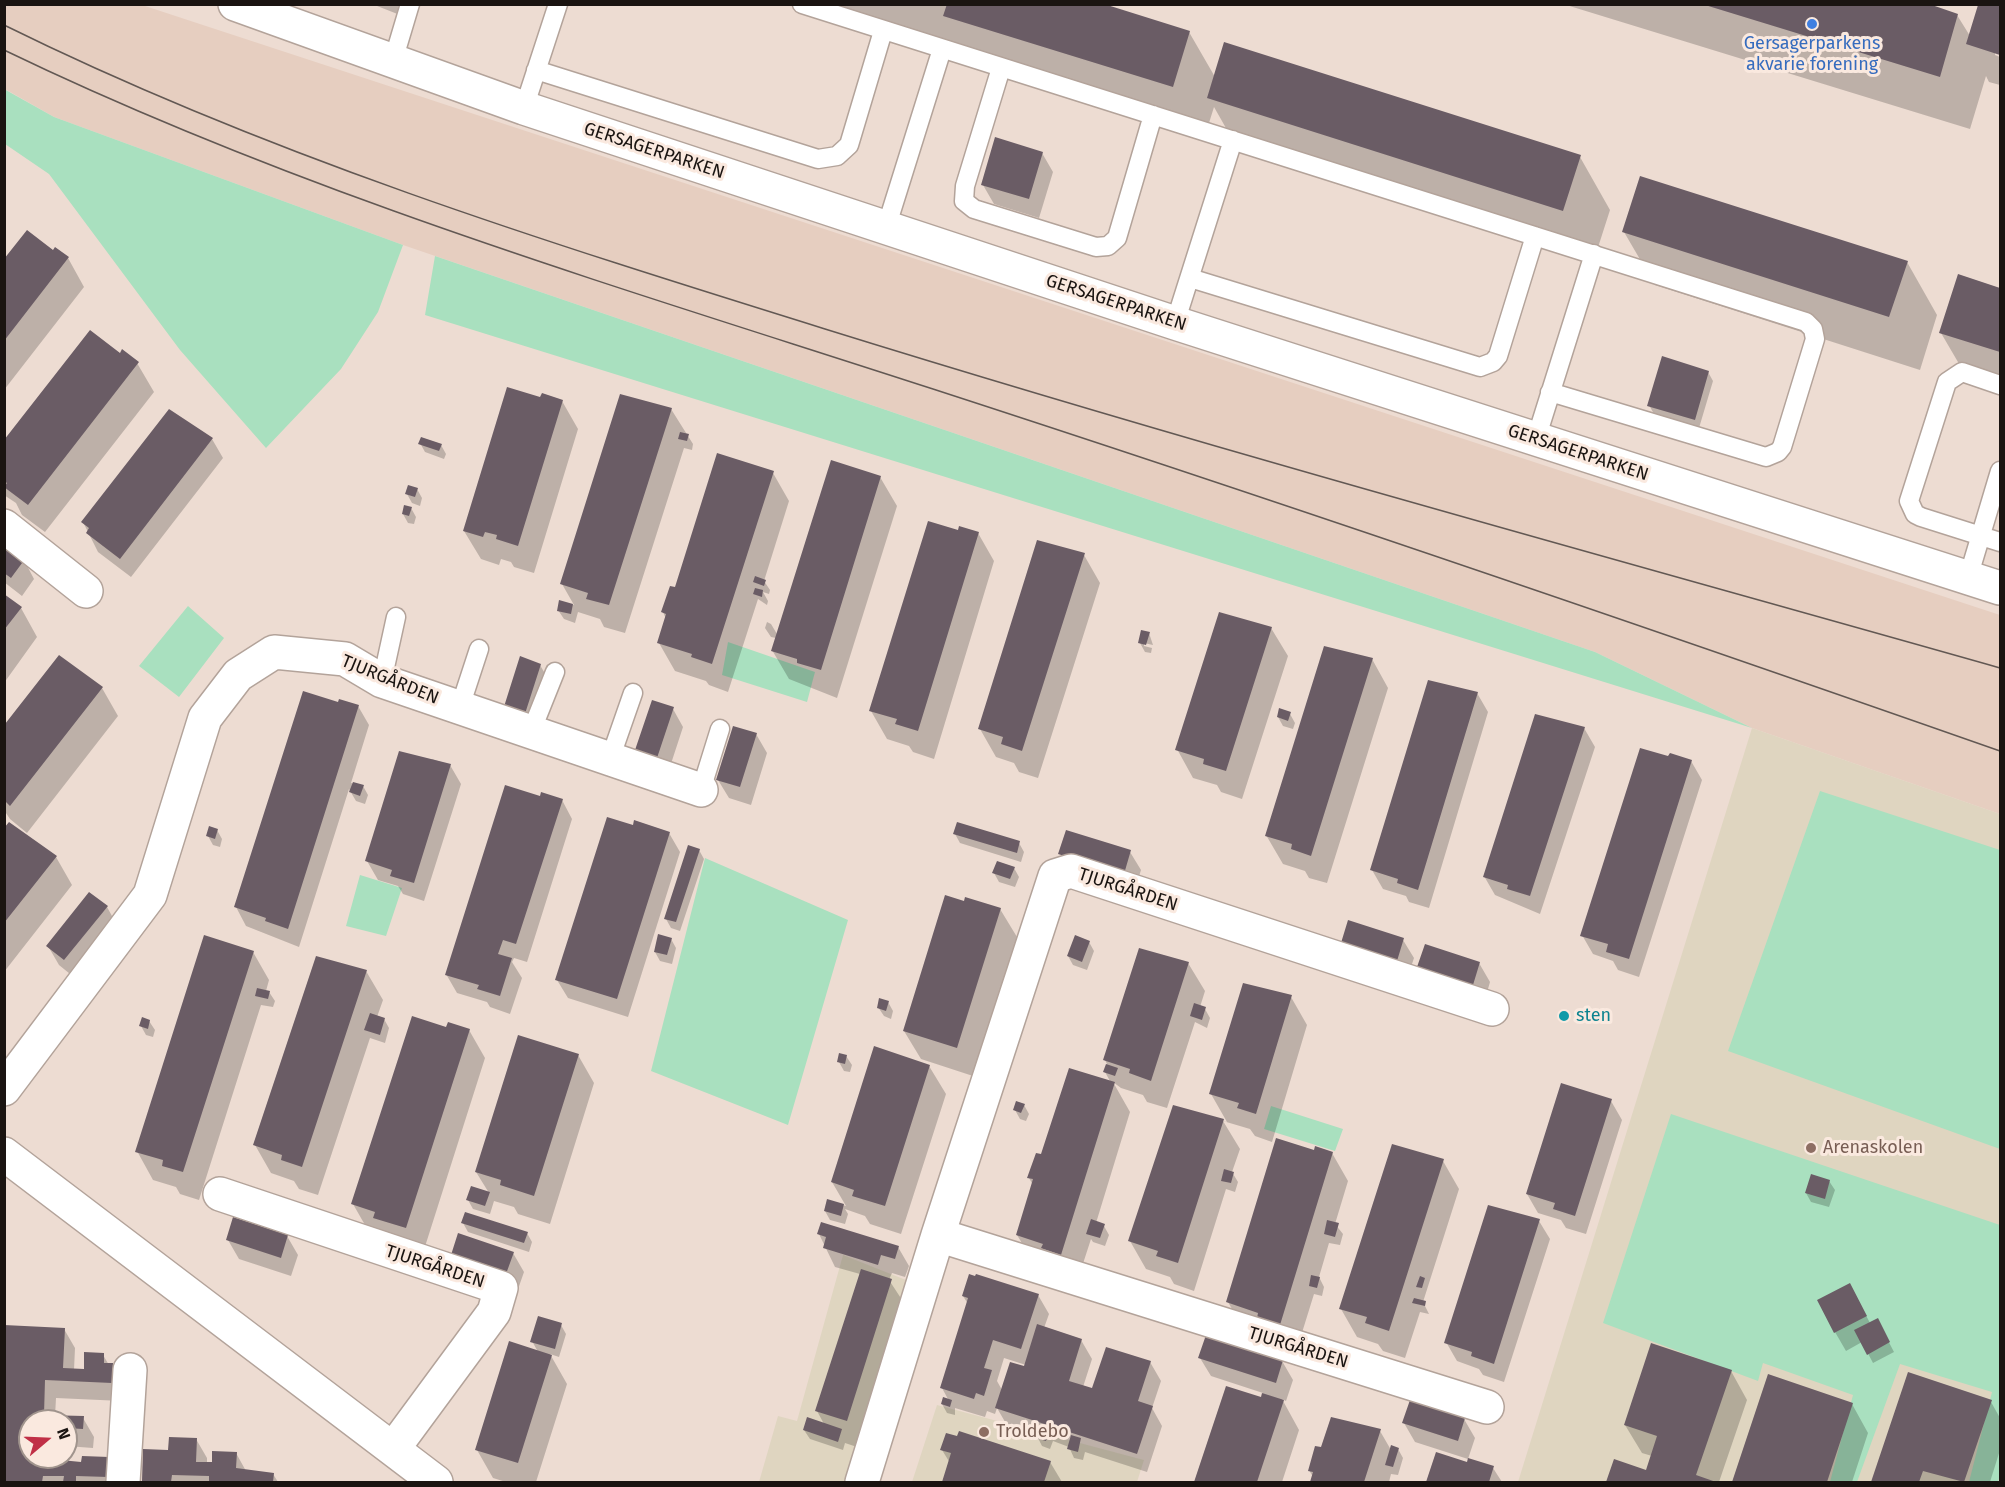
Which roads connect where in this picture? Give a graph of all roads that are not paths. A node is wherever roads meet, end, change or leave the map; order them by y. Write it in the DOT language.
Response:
graph roads {
  1 [pos="235,4"];
  2 [pos="410,4"];
  3 [pos="558,4"];
  4 [pos="802,4"];
  5 [pos="883,31"];
  6 [pos="942,49"];
  7 [pos="393,61"];
  8 [pos="1001,68"];
  9 [pos="536,70"];
  10 [pos="524,108"];
  11 [pos="1153,115"];
  12 [pos="1233,140"];
  13 [pos="886,228"];
  14 [pos="1535,236"];
  15 [pos="1594,254"];
  16 [pos="1190,278"];
  17 [pos="1175,323"];
  18 [pos="2001,385"];
  19 [pos="1550,392"];
  20 [pos="1536,439"];
  21 [pos="2001,471"];
  22 [pos="4,526"];
  23 [pos="1979,535"];
  24 [pos="2001,542"];
  25 [pos="1968,578"];
  26 [pos="2001,588"];
  27 [pos="86,591"];
  28 [pos="396,617"];
  29 [pos="479,649"];
  30 [pos="555,672"];
  31 [pos="382,681"];
  32 [pos="633,693"];
  33 [pos="460,707"];
  34 [pos="720,729"];
  35 [pos="531,732"];
  36 [pos="610,759"];
  37 [pos="701,790"];
  38 [pos="1492,1009"];
  39 [pos="4,1089"];
  40 [pos="4,1154"];
  41 [pos="220,1194"];
  42 [pos="938,1235"];
  43 [pos="130,1370"];
  44 [pos="1487,1407"];
  45 [pos="393,1449"];
  46 [pos="123,1482"];
  47 [pos="436,1482"];
  48 [pos="862,1482"];
  1 -- 7 [label="street, GERSAGERPARKEN"];
  2 -- 7 [label="lane"];
  3 -- 9 [label="lane"];
  4 -- 5 [label="lane"];
  5 -- 6 [label="lane"];
  5 -- 9 [label="lane"];
  6 -- 8 [label="lane"];
  6 -- 13 [label="lane"];
  7 -- 10 [label="street, GERSAGERPARKEN"];
  8 -- 11 [label="lane"];
  8 -- 11 [label="lane"];
  9 -- 10 [label="lane"];
  10 -- 13 [label="street, GERSAGERPARKEN"];
  11 -- 12 [label="lane"];
  12 -- 14 [label="lane"];
  12 -- 16 [label="lane"];
  13 -- 17 [label="street, GERSAGERPARKEN"];
  14 -- 15 [label="lane"];
  14 -- 16 [label="lane"];
  15 -- 19 [label="lane"];
  15 -- 19 [label="lane"];
  16 -- 17 [label="lane"];
  17 -- 20 [label="street, GERSAGERPARKEN"];
  18 -- 23 [label="lane"];
  19 -- 20 [label="lane"];
  20 -- 25 [label="street, GERSAGERPARKEN"];
  21 -- 23 [label="lane"];
  22 -- 27 [label="street"];
  23 -- 24 [label="lane"];
  23 -- 25 [label="lane"];
  25 -- 26 [label="street, GERSAGERPARKEN"];
  28 -- 31 [label="lane"];
  29 -- 33 [label="lane"];
  30 -- 35 [label="lane"];
  31 -- 33 [label="street, TJURGÅRDEN"];
  31 -- 39 [label="street, TJURGÅRDEN"];
  32 -- 36 [label="lane"];
  33 -- 35 [label="street, TJURGÅRDEN"];
  34 -- 37 [label="lane, TJURGÅRDEN"];
  35 -- 36 [label="street, TJURGÅRDEN"];
  36 -- 37 [label="street, TJURGÅRDEN"];
  38 -- 42 [label="street, TJURGÅRDEN"];
  40 -- 45 [label="street"];
  41 -- 45 [label="street, TJURGÅRDEN"];
  42 -- 44 [label="street, TJURGÅRDEN"];
  42 -- 48 [label="street, TJURGÅRDEN"];
  43 -- 46 [label="street"];
  45 -- 47 [label="street"];
}
